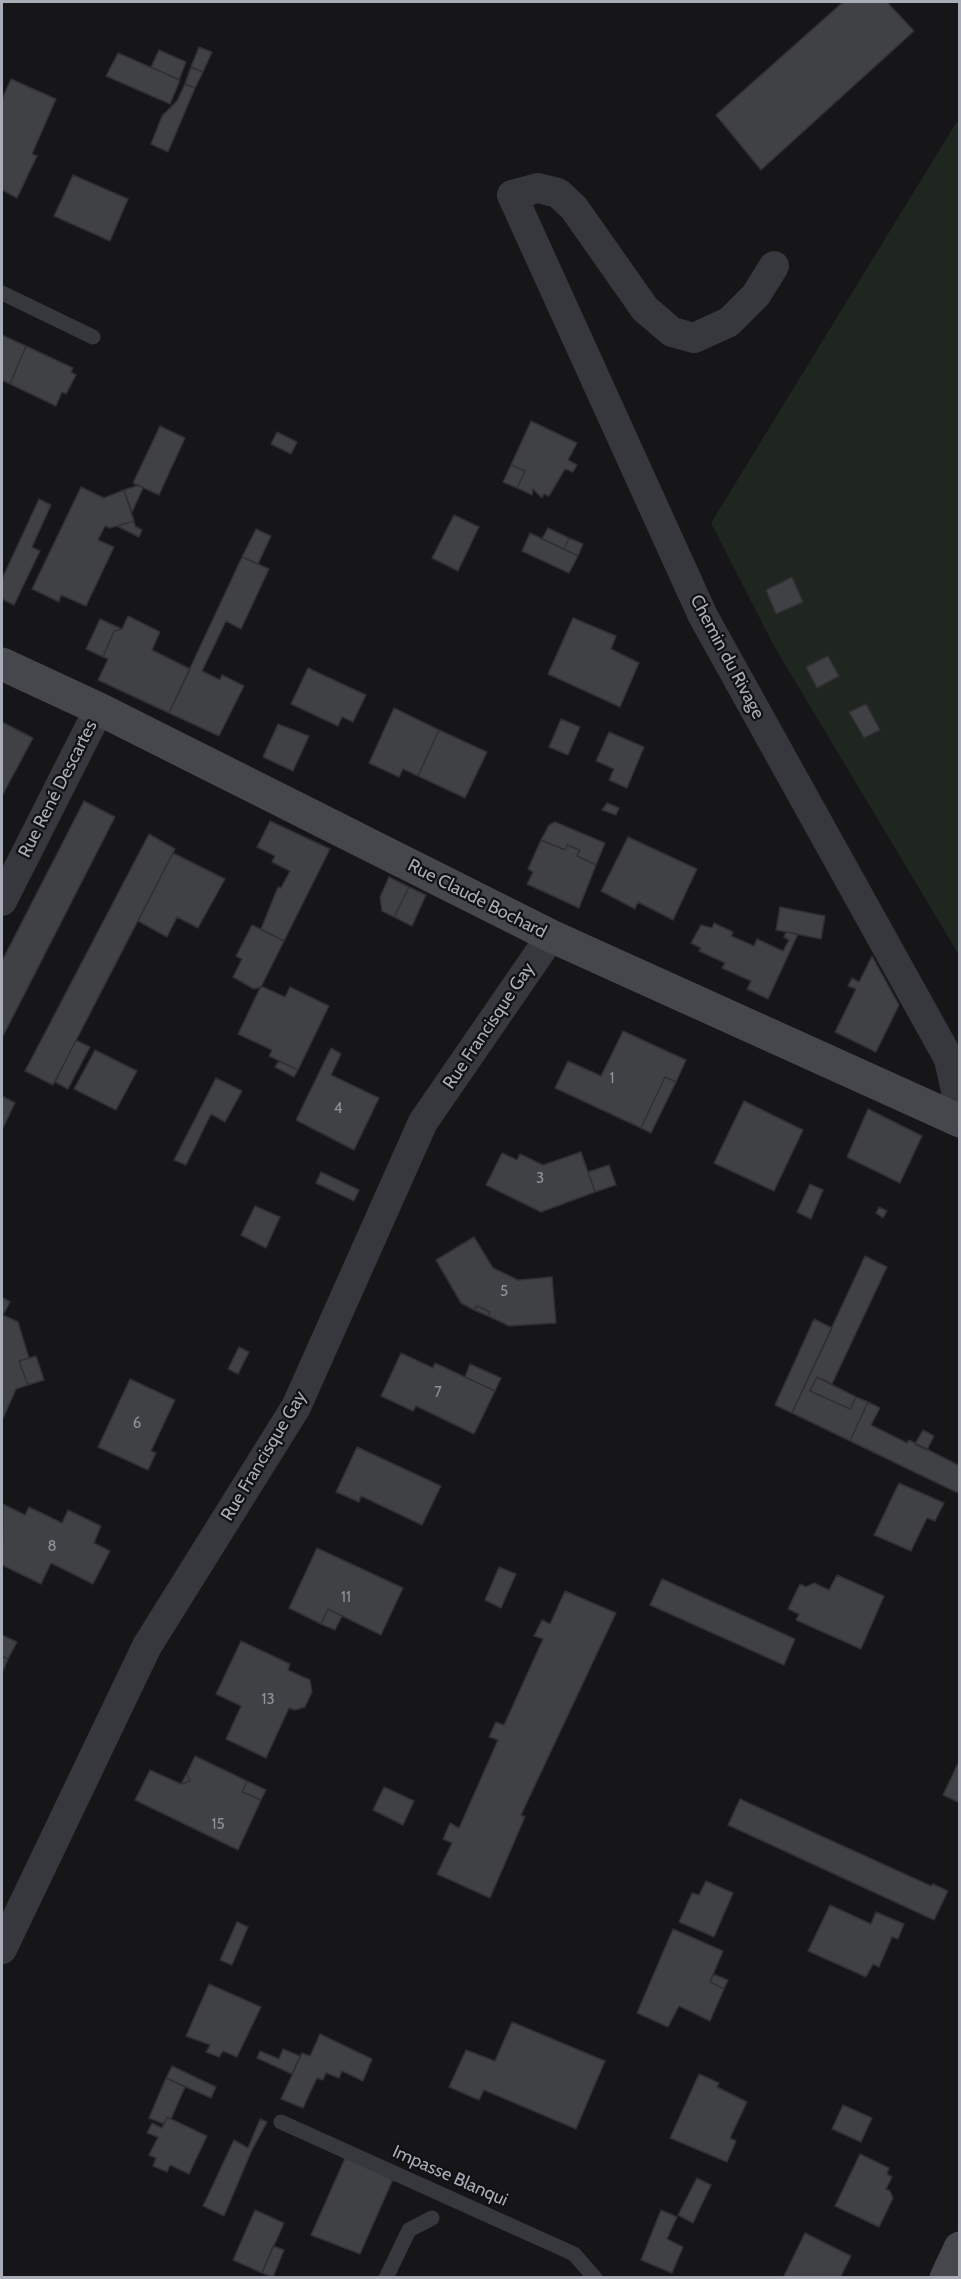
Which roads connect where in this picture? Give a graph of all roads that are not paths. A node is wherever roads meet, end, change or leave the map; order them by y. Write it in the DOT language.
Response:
graph roads {
  1 [pos="774,266"];
  2 [pos="2,293"];
  3 [pos="93,336"];
  4 [pos="2,664"];
  5 [pos="99,709"];
  6 [pos="2,901"];
  7 [pos="551,936"];
  8 [pos="960,1109"];
  9 [pos="960,1120"];
  10 [pos="2,1949"];
  11 [pos="281,2122"];
  12 [pos="432,2218"];
  13 [pos="960,2248"];
  14 [pos="386,2277"];
  15 [pos="595,2277"];
  16 [pos="946,2277"];
  1 -- 8 [label="street, Chemin du Rivage"];
  2 -- 3 [label="lane"];
  4 -- 5 [label="main road, Rue Claude Bochard"];
  5 -- 6 [label="street, Rue René Descartes"];
  5 -- 7 [label="main road, Rue Claude Bochard"];
  7 -- 9 [label="main road, Rue Claude Bochard"];
  7 -- 10 [label="street, Rue Francisque Gay"];
  11 -- 15 [label="lane, Impasse Blanqui"];
  12 -- 14 [label="lane"];
  13 -- 16 [label="main road"];
}
